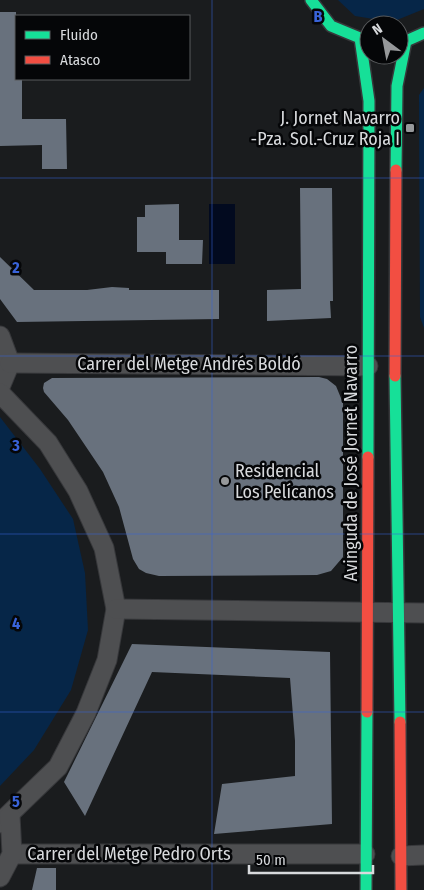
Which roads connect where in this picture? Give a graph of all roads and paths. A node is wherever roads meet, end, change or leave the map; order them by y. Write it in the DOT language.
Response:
graph roads {
  1 [pos="311,0"];
  2 [pos="424,33"];
  3 [pos="359,36"];
  4 [pos="409,39"];
  5 [pos="366,65"];
  6 [pos="400,65"];
  7 [pos="0,336"];
  8 [pos="10,363"];
  9 [pos="368,366"];
  10 [pos="0,387"];
  11 [pos="0,393"];
  12 [pos="116,609"];
  13 [pos="369,611"];
  14 [pos="424,613"];
  15 [pos="400,614"];
  16 [pos="5,819"];
  17 [pos="12,854"];
  18 [pos="365,854"];
  19 [pos="424,855"];
  20 [pos="401,856"];
  21 [pos="0,877"];
  22 [pos="366,890"];
  23 [pos="402,890"];
  1 -- 3 [label="street"];
  2 -- 4 [label="street"];
  5 -- 9 [label="street, Avinguda de José Jornet Navarro"];
  6 -- 15 [label="street"];
  7 -- 8 [label="street"];
  8 -- 9 [label="street, Carrer del Metge Andrés Boldó"];
  8 -- 10 [label="street"];
  9 -- 13 [label="street, Avinguda de José Jornet Navarro"];
  11 -- 12 [label="street"];
  12 -- 13 [label="street"];
  12 -- 16 [label="street"];
  13 -- 15 [label="street"];
  13 -- 18 [label="street, Avinguda de José Jornet Navarro"];
  14 -- 15 [label="street"];
  15 -- 20 [label="street"];
  16 -- 17 [label="street"];
  17 -- 18 [label="street, Carrer del Metge Pedro Orts"];
  17 -- 21 [label="street"];
  18 -- 22 [label="street, Avinguda de José Jornet Navarro"];
  19 -- 20 [label="street"];
  20 -- 23 [label="street"];
}
